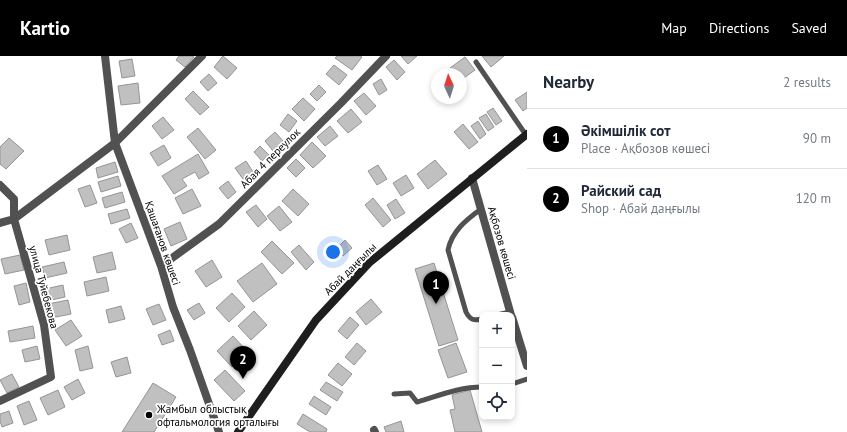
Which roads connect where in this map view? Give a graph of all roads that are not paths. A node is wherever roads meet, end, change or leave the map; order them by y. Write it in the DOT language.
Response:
graph roads {
  1 [pos="105,56"];
  2 [pos="202,56"];
  3 [pos="386,56"];
  4 [pos="476,62"];
  5 [pos="527,134"];
  6 [pos="115,143"];
  7 [pos="472,178"];
  8 [pos="0,186"];
  9 [pos="481,209"];
  10 [pos="14,219"];
  11 [pos="0,223"];
  12 [pos="161,266"];
  13 [pos="510,312"];
  14 [pos="479,319"];
  15 [pos="515,328"];
  16 [pos="527,366"];
  17 [pos="527,379"];
  18 [pos="515,383"];
  19 [pos="479,387"];
  20 [pos="394,394"];
  21 [pos="1,399"];
  22 [pos="219,432"];
  23 [pos="238,432"];
  1 -- 6 [label="street, Қашағанов көшесі"];
  2 -- 6 [label="street"];
  3 -- 12 [label="street, Абая 4 переулок"];
  4 -- 5 [label="lane"];
  5 -- 7 [label="main road, Абай даңғылы"];
  6 -- 10 [label="street"];
  6 -- 12 [label="street, Қашағанов көшесі"];
  7 -- 9 [label="street, Ақбозов көшесі"];
  7 -- 23 [label="main road, Абай даңғылы"];
  8 -- 10 [label="street"];
  9 -- 13 [label="street, Ақбозов көшесі"];
  9 -- 14 [label="lane"];
  10 -- 11 [label="street"];
  10 -- 21 [label="street, улица Туйебекова"];
  12 -- 22 [label="street, Қашағанов көшесі"];
  15 -- 16 [label="street, Ақбозов көшесі"];
  17 -- 18 [label="lane"];
  19 -- 20 [label="lane"];
}
